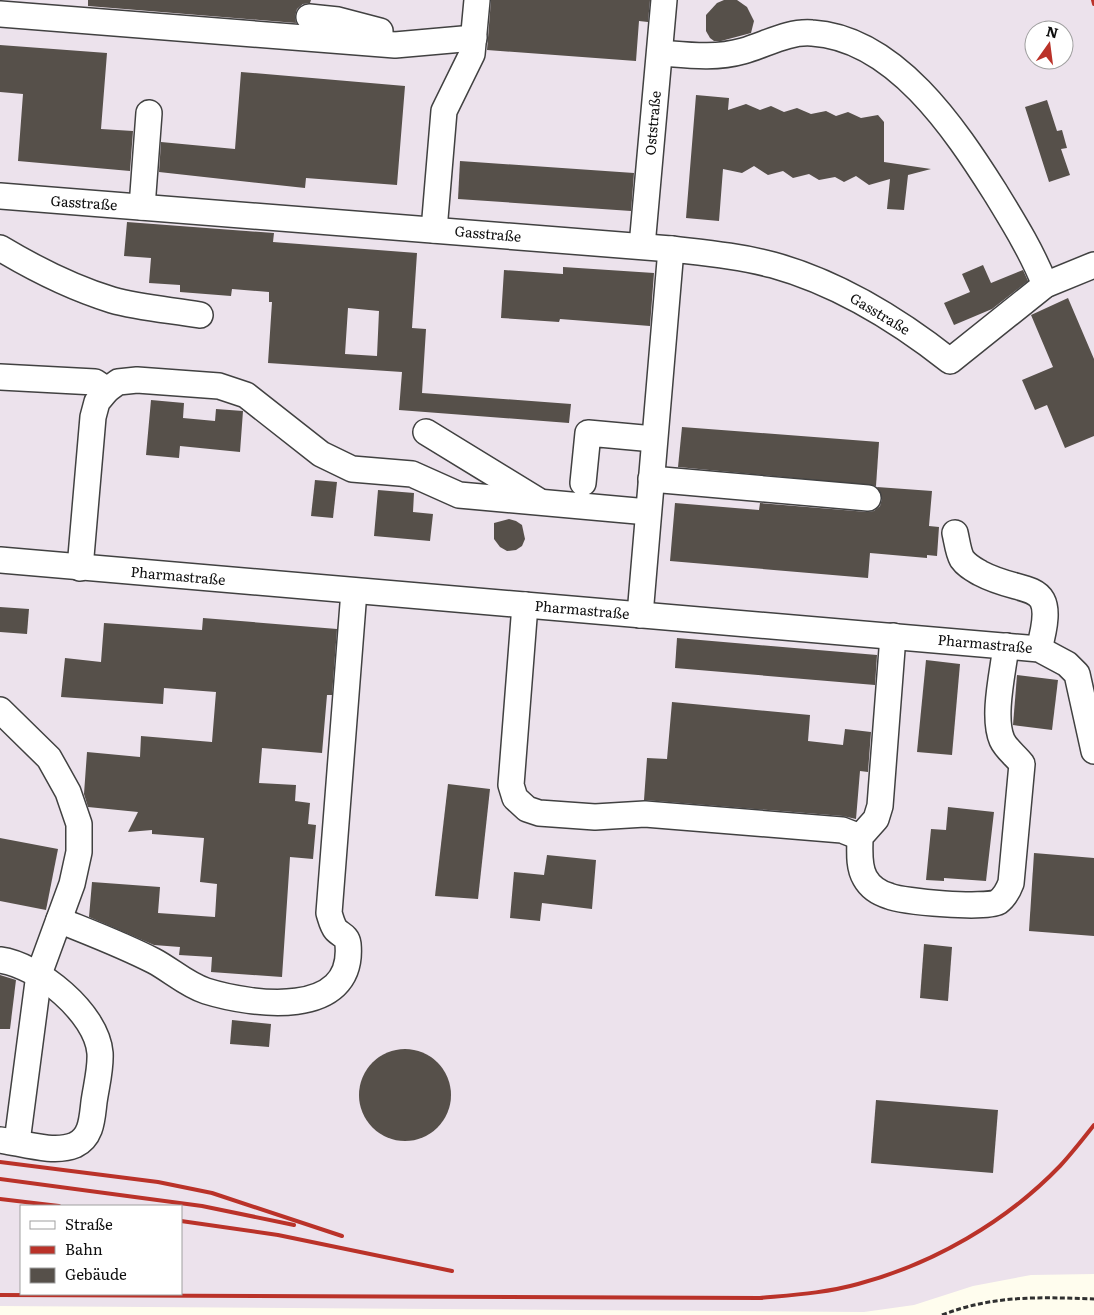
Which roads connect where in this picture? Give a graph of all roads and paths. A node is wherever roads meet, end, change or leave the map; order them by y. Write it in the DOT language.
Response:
graph roads {
  1 [pos="477,0"];
  2 [pos="664,0"];
  3 [pos="0,14"];
  4 [pos="309,17"];
  5 [pos="474,38"];
  6 [pos="439,42"];
  7 [pos="660,53"];
  8 [pos="149,113"];
  9 [pos="0,196"];
  10 [pos="142,207"];
  11 [pos="434,230"];
  12 [pos="642,246"];
  13 [pos="0,248"];
  14 [pos="671,249"];
  15 [pos="1094,265"];
  16 [pos="1045,285"];
  17 [pos="200,315"];
  18 [pos="0,377"];
  19 [pos="107,390"];
  20 [pos="426,432"];
  21 [pos="654,439"];
  22 [pos="651,479"];
  23 [pos="583,484"];
  24 [pos="868,498"];
  25 [pos="541,503"];
  26 [pos="648,512"];
  27 [pos="955,533"];
  28 [pos="0,560"];
  29 [pos="80,568"];
  30 [pos="354,591"];
  31 [pos="525,605"];
  32 [pos="640,614"];
  33 [pos="893,636"];
  34 [pos="1006,646"];
  35 [pos="1039,649"];
  36 [pos="0,710"];
  37 [pos="1094,751"];
  38 [pos="860,837"];
  39 [pos="59,920"];
  40 [pos="0,960"];
  41 [pos="39,974"];
  42 [pos="8,1141"];
  43 [pos="1094,1299"];
  44 [pos="942,1315"];
  1 -- 5 [label="street"];
  2 -- 7 [label="street, Oststraße"];
  3 -- 6 [label="street"];
  4 -- 6 [label="street"];
  5 -- 6 [label="street"];
  5 -- 11 [label="street"];
  7 -- 12 [label="street, Oststraße"];
  7 -- 16 [label="street"];
  8 -- 10 [label="street"];
  9 -- 10 [label="street, Gasstraße"];
  10 -- 11 [label="street, Gasstraße"];
  11 -- 12 [label="street, Gasstraße"];
  12 -- 14 [label="street, Gasstraße"];
  13 -- 17 [label="street"];
  14 -- 16 [label="street, Gasstraße"];
  14 -- 21 [label="street"];
  15 -- 16 [label="street"];
  18 -- 19 [label="street"];
  19 -- 25 [label="street"];
  19 -- 29 [label="street"];
  20 -- 25 [label="street"];
  21 -- 22 [label="street"];
  21 -- 23 [label="street"];
  22 -- 24 [label="street"];
  22 -- 26 [label="street"];
  25 -- 26 [label="street"];
  26 -- 32 [label="street"];
  27 -- 35 [label="street"];
  28 -- 29 [label="street, Pharmastraße"];
  29 -- 30 [label="street, Pharmastraße"];
  30 -- 31 [label="street, Pharmastraße"];
  30 -- 39 [label="street"];
  31 -- 32 [label="street, Pharmastraße"];
  31 -- 38 [label="street"];
  32 -- 33 [label="street, Pharmastraße"];
  33 -- 34 [label="street, Pharmastraße"];
  33 -- 38 [label="street"];
  34 -- 35 [label="street, Pharmastraße"];
  34 -- 38 [label="street"];
  35 -- 37 [label="street, Pharmastraße"];
  36 -- 39 [label="street"];
  39 -- 41 [label="street"];
  40 -- 41 [label="street"];
  41 -- 42 [label="street"];
  41 -- 42 [label="street"];
  43 -- 44 [label="path"];
}
